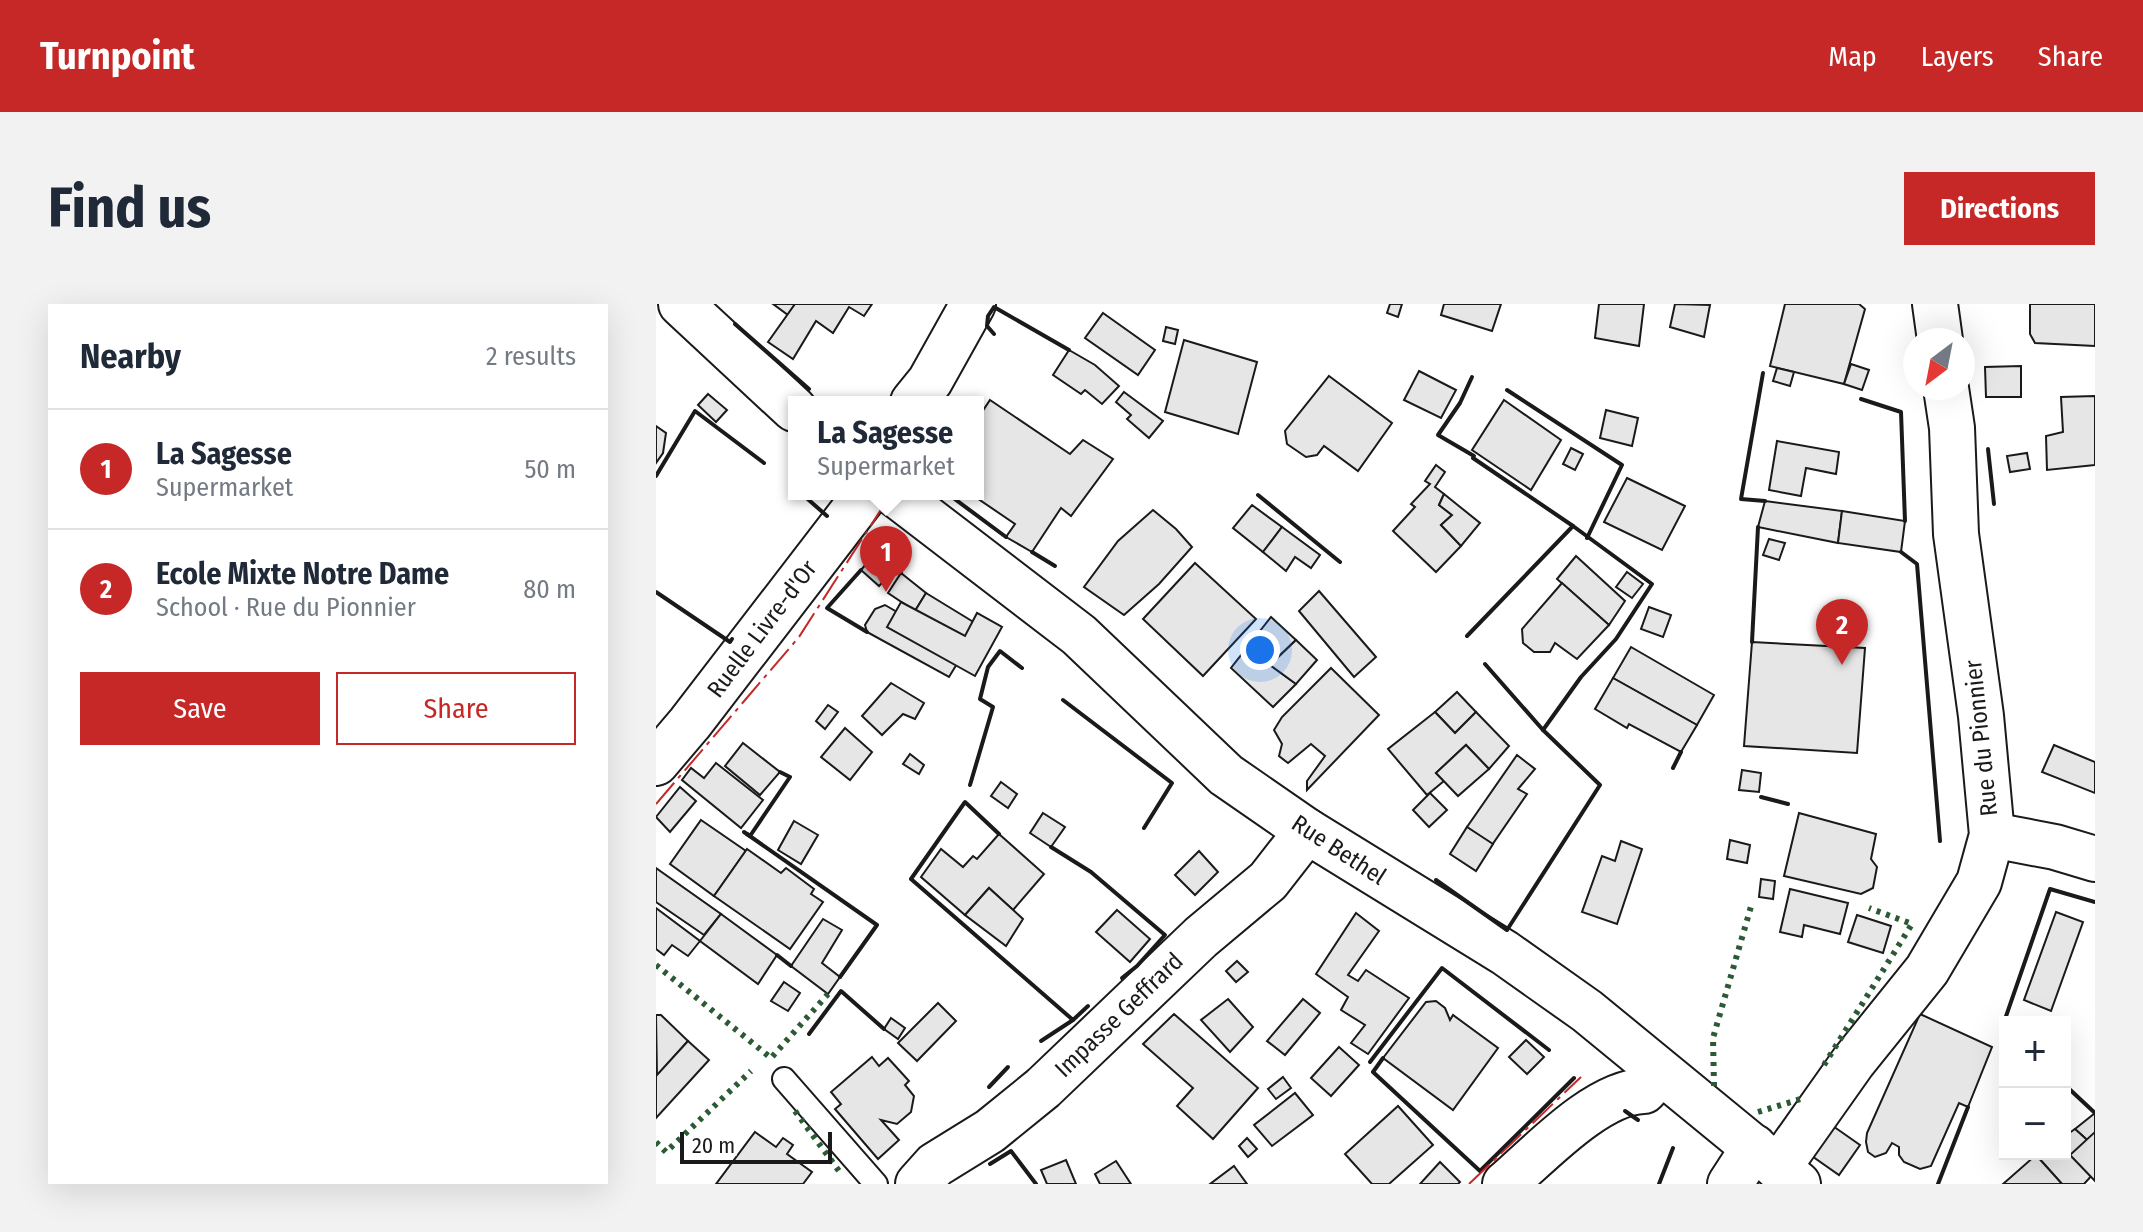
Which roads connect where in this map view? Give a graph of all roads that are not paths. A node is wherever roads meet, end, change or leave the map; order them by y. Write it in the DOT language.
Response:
graph roads {
  1 [pos="681,304"];
  2 [pos="973,304"];
  3 [pos="1935,304"];
  4 [pos="1938,328"];
  5 [pos="918,396"];
  6 [pos="1948,400"];
  7 [pos="788,403"];
  8 [pos="861,500"];
  9 [pos="903,500"];
  10 [pos="656,763"];
  11 [pos="1307,831"];
  12 [pos="1992,835"];
  13 [pos="2095,859"];
  14 [pos="1661,1073"];
  15 [pos="784,1079"];
  16 [pos="1777,1166"];
  17 [pos="876,1184"];
  18 [pos="918,1184"];
  19 [pos="1505,1184"];
  20 [pos="1730,1184"];
  1 -- 7 [label="street"];
  2 -- 5 [label="street"];
  3 -- 4 [label="street"];
  6 -- 12 [label="street, Rue du Pionnier"];
  8 -- 10 [label="street, Ruelle Livre-d'Or"];
  9 -- 11 [label="street, Rue Bethel"];
  11 -- 14 [label="street, Rue Bethel"];
  11 -- 18 [label="street, Impasse Geffrard"];
  12 -- 13 [label="street"];
  12 -- 16 [label="street, Rue du Pionnier"];
  14 -- 16 [label="street, Rue Bethel"];
  14 -- 19 [label="street"];
  15 -- 17 [label="lane"];
  16 -- 20 [label="street, Rue du Pionnier"];
}
